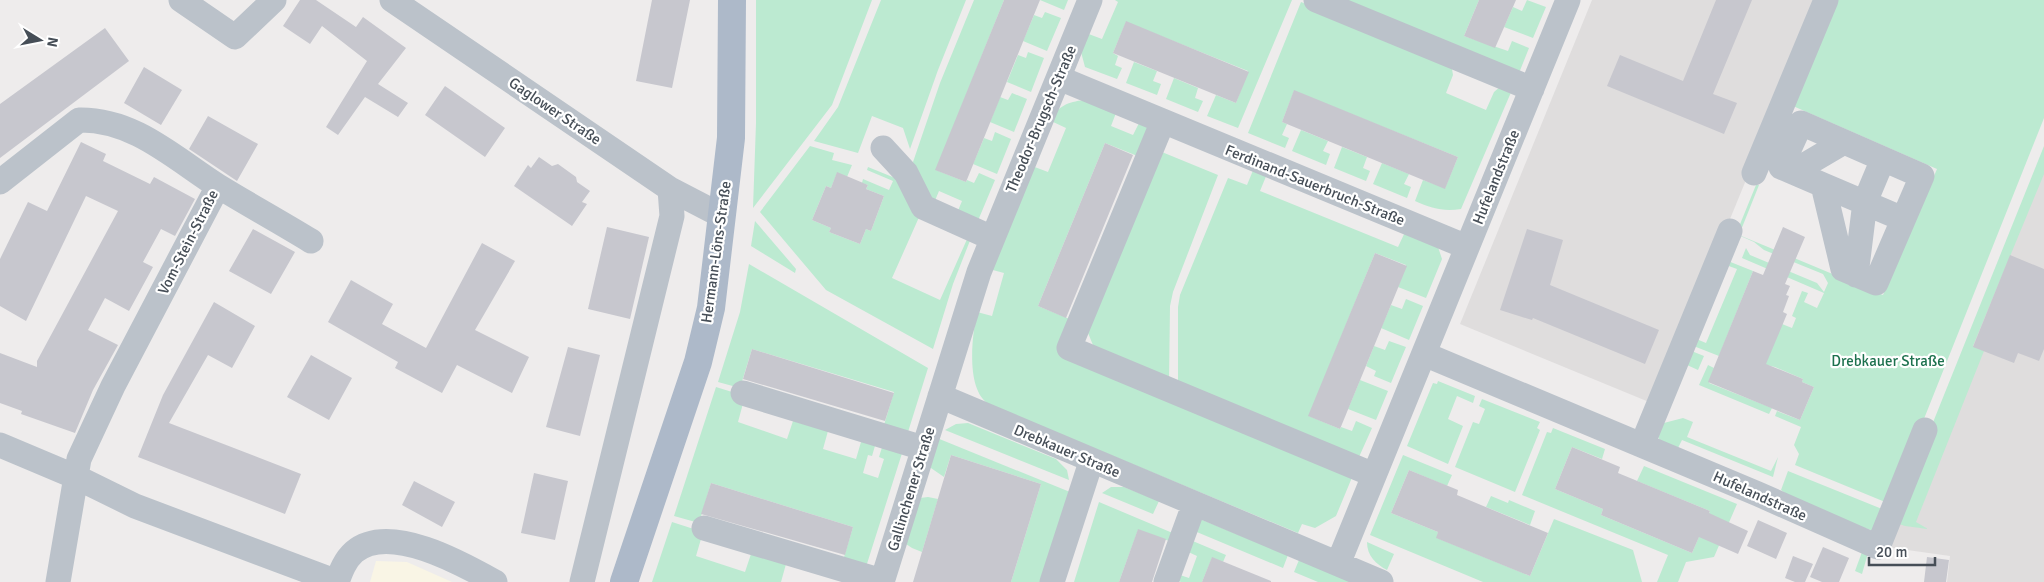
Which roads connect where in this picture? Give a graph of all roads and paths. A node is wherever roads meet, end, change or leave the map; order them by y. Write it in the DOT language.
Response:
graph roads {
  1 [pos="181,0"];
  2 [pos="274,0"];
  3 [pos="392,0"];
  4 [pos="732,0"];
  5 [pos="1090,0"];
  6 [pos="1316,0"];
  7 [pos="1568,0"];
  8 [pos="1826,0"];
  9 [pos="1059,78"];
  10 [pos="1532,89"];
  11 [pos="1163,121"];
  12 [pos="1844,142"];
  13 [pos="883,148"];
  14 [pos="1883,159"];
  15 [pos="1793,172"];
  16 [pos="1754,173"];
  17 [pos="0,182"];
  18 [pos="1824,185"];
  19 [pos="218,186"];
  20 [pos="670,190"];
  21 [pos="1865,202"];
  22 [pos="722,216"];
  23 [pos="1903,219"];
  24 [pos="1730,231"];
  25 [pos="992,238"];
  26 [pos="311,240"];
  27 [pos="1467,247"];
  28 [pos="1856,274"];
  29 [pos="1424,354"];
  30 [pos="743,392"];
  31 [pos="940,396"];
  32 [pos="1925,430"];
  33 [pos="0,445"];
  34 [pos="1642,445"];
  35 [pos="923,448"];
  36 [pos="1091,462"];
  37 [pos="1374,475"];
  38 [pos="76,476"];
  39 [pos="1194,505"];
  40 [pos="704,528"];
  41 [pos="1338,564"];
  42 [pos="58,582"];
  43 [pos="337,582"];
  44 [pos="495,582"];
  45 [pos="582,582"];
  46 [pos="624,582"];
  47 [pos="882,582"];
  48 [pos="1052,582"];
  49 [pos="1166,582"];
  50 [pos="1381,582"];
  1 -- 2 [label="street"];
  3 -- 20 [label="street, Gaglower Straße"];
  4 -- 22 [label="main road, Hermann-Löns-Straße"];
  5 -- 9 [label="street, Theodor-Brugsch-Straße"];
  6 -- 10 [label="street"];
  7 -- 10 [label="street, Hufelandstraße"];
  8 -- 16 [label="street"];
  9 -- 11 [label="street, Ferdinand-Sauerbruch-Straße"];
  9 -- 25 [label="street, Theodor-Brugsch-Straße"];
  10 -- 27 [label="street, Hufelandstraße"];
  11 -- 27 [label="street, Ferdinand-Sauerbruch-Straße"];
  11 -- 37 [label="street"];
  12 -- 14 [label="street"];
  12 -- 15 [label="street"];
  12 -- 15 [label="street"];
  13 -- 25 [label="street"];
  14 -- 21 [label="street"];
  14 -- 23 [label="street"];
  15 -- 18 [label="street"];
  17 -- 19 [label="street, Vom-Stein-Straße"];
  18 -- 21 [label="street"];
  18 -- 28 [label="street"];
  19 -- 26 [label="street"];
  19 -- 38 [label="street, Vom-Stein-Straße"];
  20 -- 22 [label="street, Gaglower Straße"];
  20 -- 45 [label="street"];
  21 -- 23 [label="street"];
  21 -- 28 [label="street"];
  22 -- 46 [label="main road, Hermann-Löns-Straße"];
  23 -- 28 [label="street"];
  24 -- 34 [label="street"];
  25 -- 31 [label="street, Theodor-Brugsch-Straße"];
  27 -- 29 [label="street, Hufelandstraße"];
  29 -- 34 [label="street, Hufelandstraße"];
  29 -- 37 [label="street, Hufelandstraße"];
  30 -- 35 [label="street"];
  31 -- 35 [label="street, Gallinchener Straße"];
  31 -- 36 [label="street, Drebkauer Straße"];
  32 -- 34 [label="street, Hufelandstraße"];
  33 -- 38 [label="street"];
  35 -- 47 [label="street, Gallinchener Straße"];
  36 -- 39 [label="street, Drebkauer Straße"];
  36 -- 48 [label="street"];
  37 -- 41 [label="street, Hufelandstraße"];
  38 -- 42 [label="street, Vom-Stein-Straße"];
  38 -- 43 [label="street"];
  39 -- 41 [label="street, Drebkauer Straße"];
  39 -- 49 [label="street"];
  40 -- 47 [label="street"];
  41 -- 50 [label="street, Drebkauer Straße"];
  43 -- 44 [label="street"];
}
